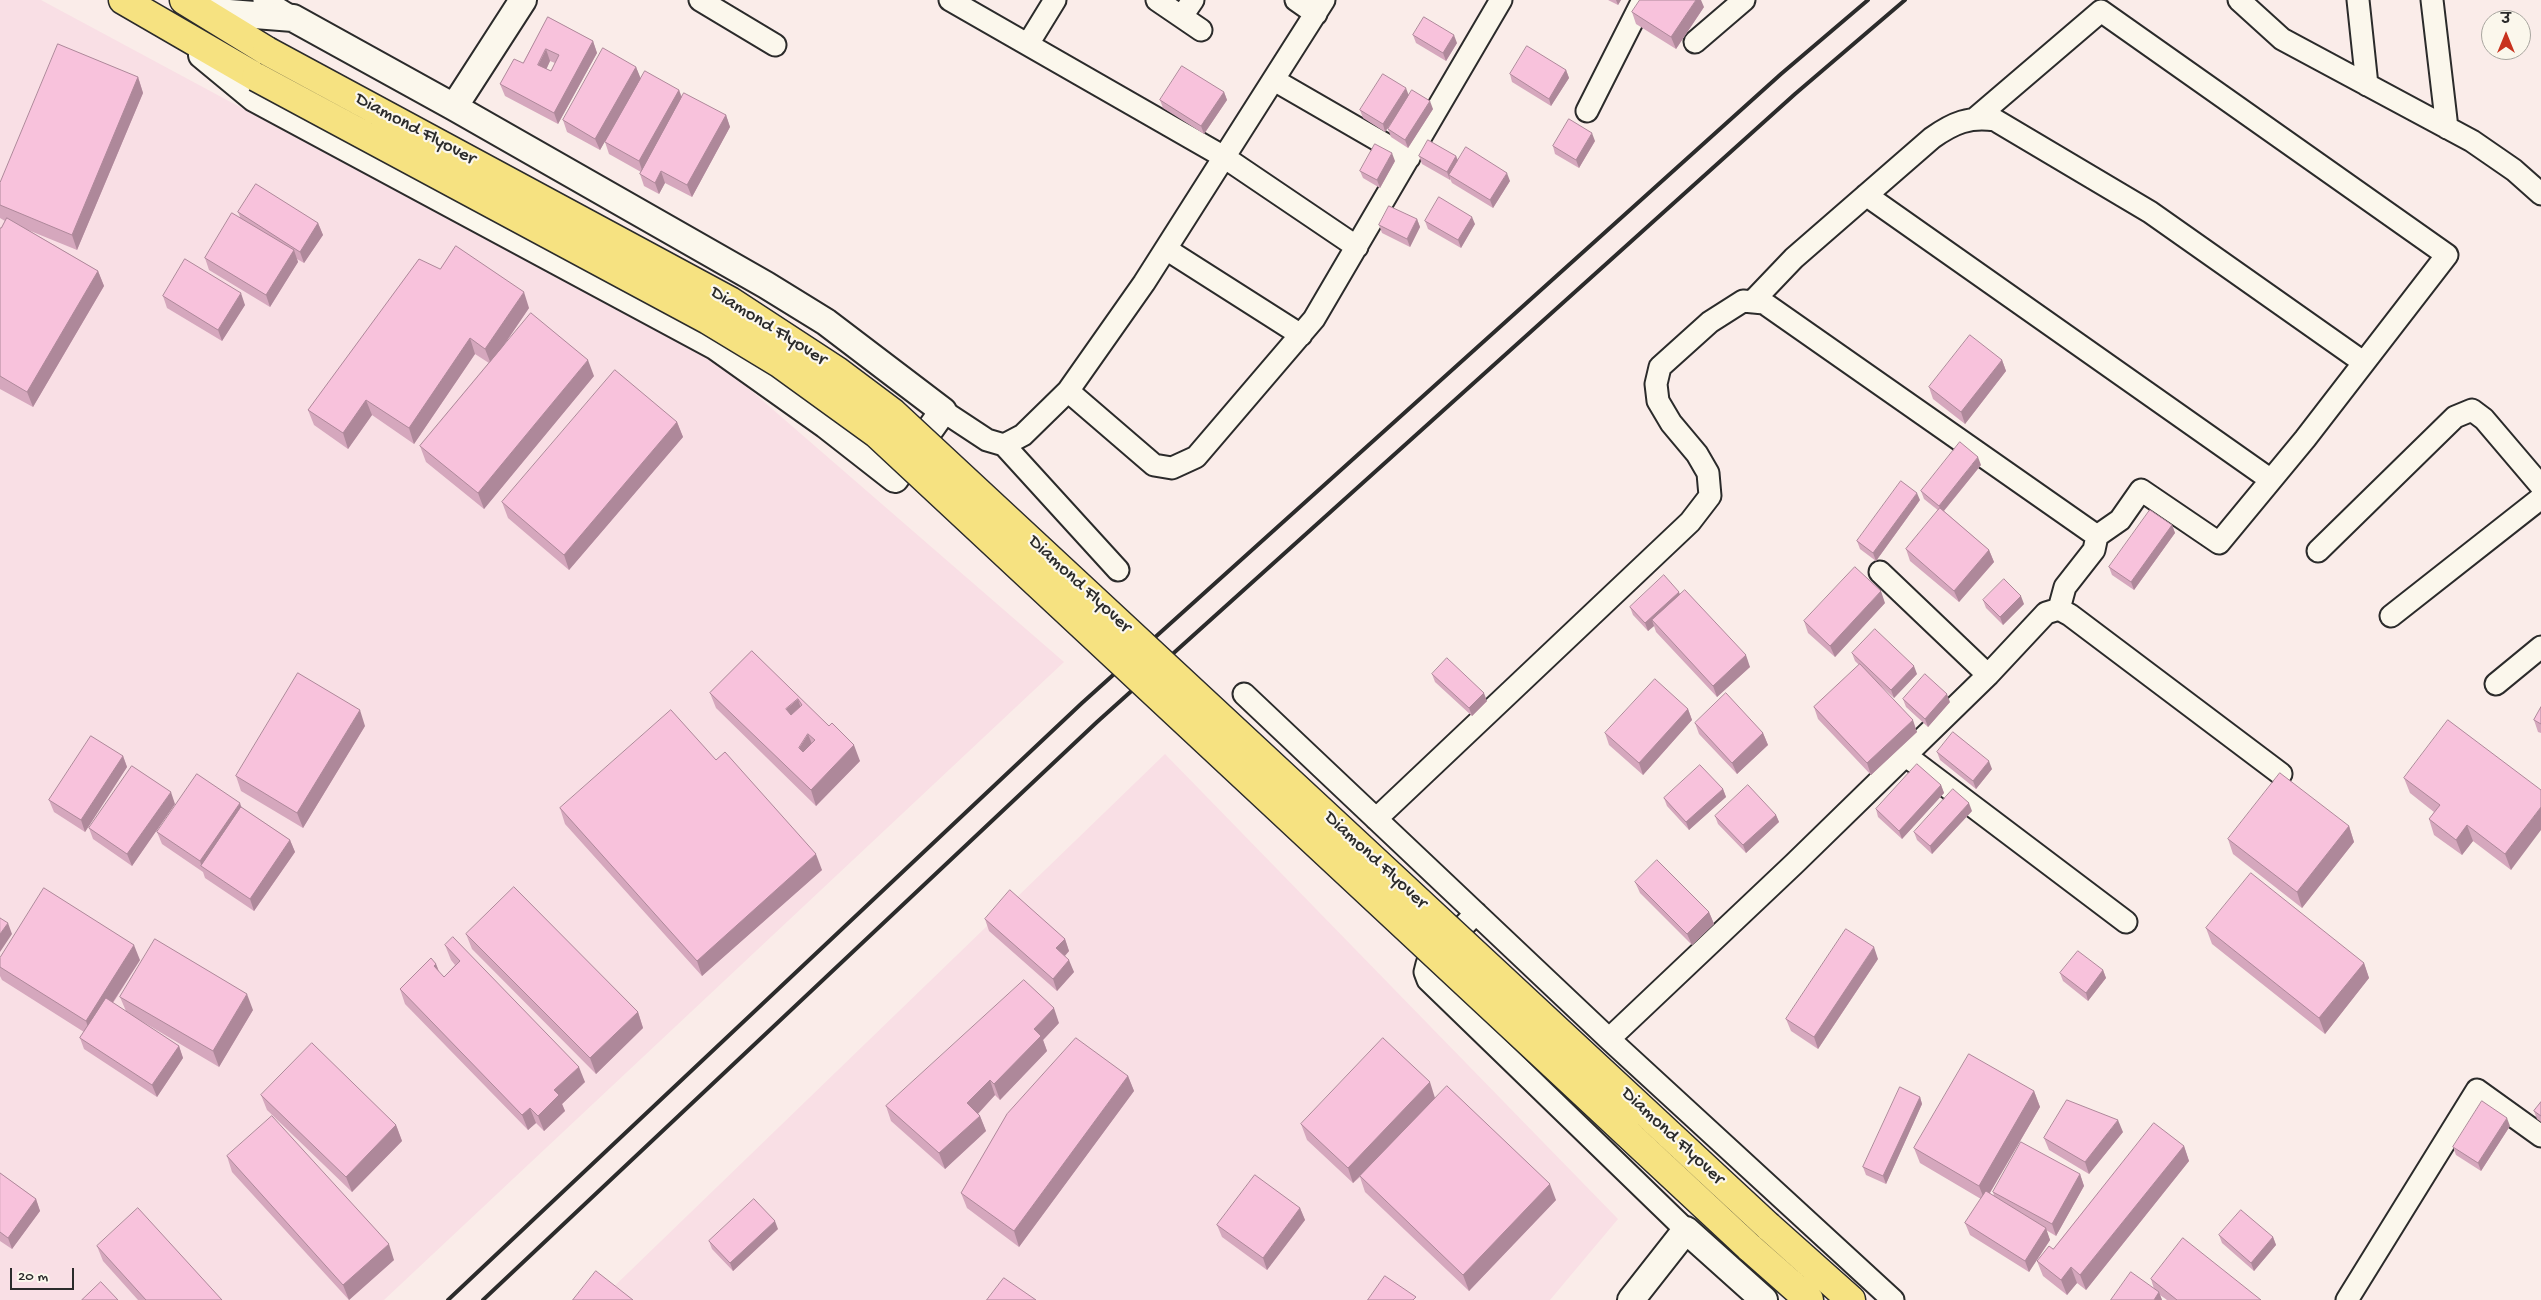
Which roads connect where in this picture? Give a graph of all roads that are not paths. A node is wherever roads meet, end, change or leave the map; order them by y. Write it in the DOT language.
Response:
graph roads {
  1 [pos="123,0"];
  2 [pos="264,0"];
  3 [pos="524,0"];
  4 [pos="700,0"];
  5 [pos="950,0"];
  6 [pos="1055,0"];
  7 [pos="1157,0"];
  8 [pos="1296,0"];
  9 [pos="1500,0"];
  10 [pos="1643,0"];
  11 [pos="1744,0"];
  12 [pos="2239,0"];
  13 [pos="2358,0"];
  14 [pos="2432,0"];
  15 [pos="194,6"];
  16 [pos="1320,7"];
  17 [pos="1188,8"];
  18 [pos="293,18"];
  19 [pos="170,28"];
  20 [pos="1201,30"];
  21 [pos="1694,42"];
  22 [pos="1028,44"];
  23 [pos="775,45"];
  24 [pos="1274,80"];
  25 [pos="2367,85"];
  26 [pos="454,107"];
  27 [pos="1587,111"];
  28 [pos="1977,117"];
  29 [pos="2446,128"];
  30 [pos="1224,157"];
  31 [pos="1409,158"];
  32 [pos="2541,194"];
  33 [pos="1866,195"];
  34 [pos="1357,247"];
  35 [pos="1166,249"];
  36 [pos="1752,302"];
  37 [pos="1302,335"];
  38 [pos="2363,362"];
  39 [pos="1068,391"];
  40 [pos="942,411"];
  41 [pos="1004,445"];
  42 [pos="2271,480"];
  43 [pos="2541,486"];
  44 [pos="2541,498"];
  45 [pos="2097,536"];
  46 [pos="2318,551"];
  47 [pos="1118,570"];
  48 [pos="1880,572"];
  49 [pos="2059,609"];
  50 [pos="2391,616"];
  51 [pos="2541,647"];
  52 [pos="1988,675"];
  53 [pos="2496,684"];
  54 [pos="1244,694"];
  55 [pos="1905,755"];
  56 [pos="2281,774"];
  57 [pos="1376,819"];
  58 [pos="1476,913"];
  59 [pos="2126,922"];
  60 [pos="1609,1039"];
  61 [pos="2541,1136"];
  62 [pos="1686,1230"];
  63 [pos="1754,1297"];
  64 [pos="1631,1300"];
  65 [pos="1809,1300"];
  66 [pos="1851,1300"];
  67 [pos="1893,1300"];
  68 [pos="2347,1300"];
  1 -- 19 [label="highway, Diamond Flyover"];
  2 -- 18 [label="street"];
  3 -- 26 [label="street"];
  4 -- 23 [label="street"];
  5 -- 22 [label="street"];
  6 -- 22 [label="street"];
  7 -- 17 [label="street"];
  8 -- 16 [label="street"];
  9 -- 31 [label="street"];
  10 -- 27 [label="street"];
  11 -- 21 [label="street"];
  12 -- 25 [label="street"];
  13 -- 25 [label="street"];
  14 -- 29 [label="street"];
  15 -- 18 [label="street"];
  15 -- 66 [label="highway, Diamond Flyover, bridge"];
  16 -- 24 [label="street"];
  17 -- 20 [label="street"];
  18 -- 26 [label="street"];
  19 -- 40 [label="street"];
  19 -- 65 [label="highway, Diamond Flyover, bridge"];
  22 -- 30 [label="street"];
  24 -- 30 [label="street"];
  24 -- 31 [label="street"];
  25 -- 29 [label="street"];
  26 -- 40 [label="street"];
  28 -- 33 [label="street"];
  28 -- 38 [label="street"];
  28 -- 38 [label="street"];
  29 -- 32 [label="street"];
  30 -- 34 [label="street"];
  30 -- 35 [label="street"];
  31 -- 34 [label="street"];
  33 -- 36 [label="street"];
  33 -- 42 [label="street"];
  34 -- 37 [label="street"];
  35 -- 37 [label="street"];
  35 -- 39 [label="street"];
  36 -- 45 [label="street"];
  36 -- 57 [label="street"];
  37 -- 39 [label="street"];
  38 -- 42 [label="street"];
  39 -- 41 [label="street"];
  40 -- 41 [label="street"];
  41 -- 47 [label="street"];
  42 -- 45 [label="street"];
  43 -- 46 [label="street"];
  44 -- 50 [label="street"];
  45 -- 49 [label="street"];
  48 -- 52 [label="street"];
  49 -- 52 [label="street"];
  49 -- 56 [label="street"];
  51 -- 53 [label="street"];
  52 -- 55 [label="street"];
  54 -- 57 [label="street"];
  55 -- 59 [label="street"];
  55 -- 60 [label="street"];
  57 -- 58 [label="street"];
  58 -- 60 [label="street"];
  58 -- 62 [label="street"];
  60 -- 67 [label="street"];
  61 -- 68 [label="street"];
  62 -- 63 [label="street"];
  62 -- 64 [label="street"];
}
